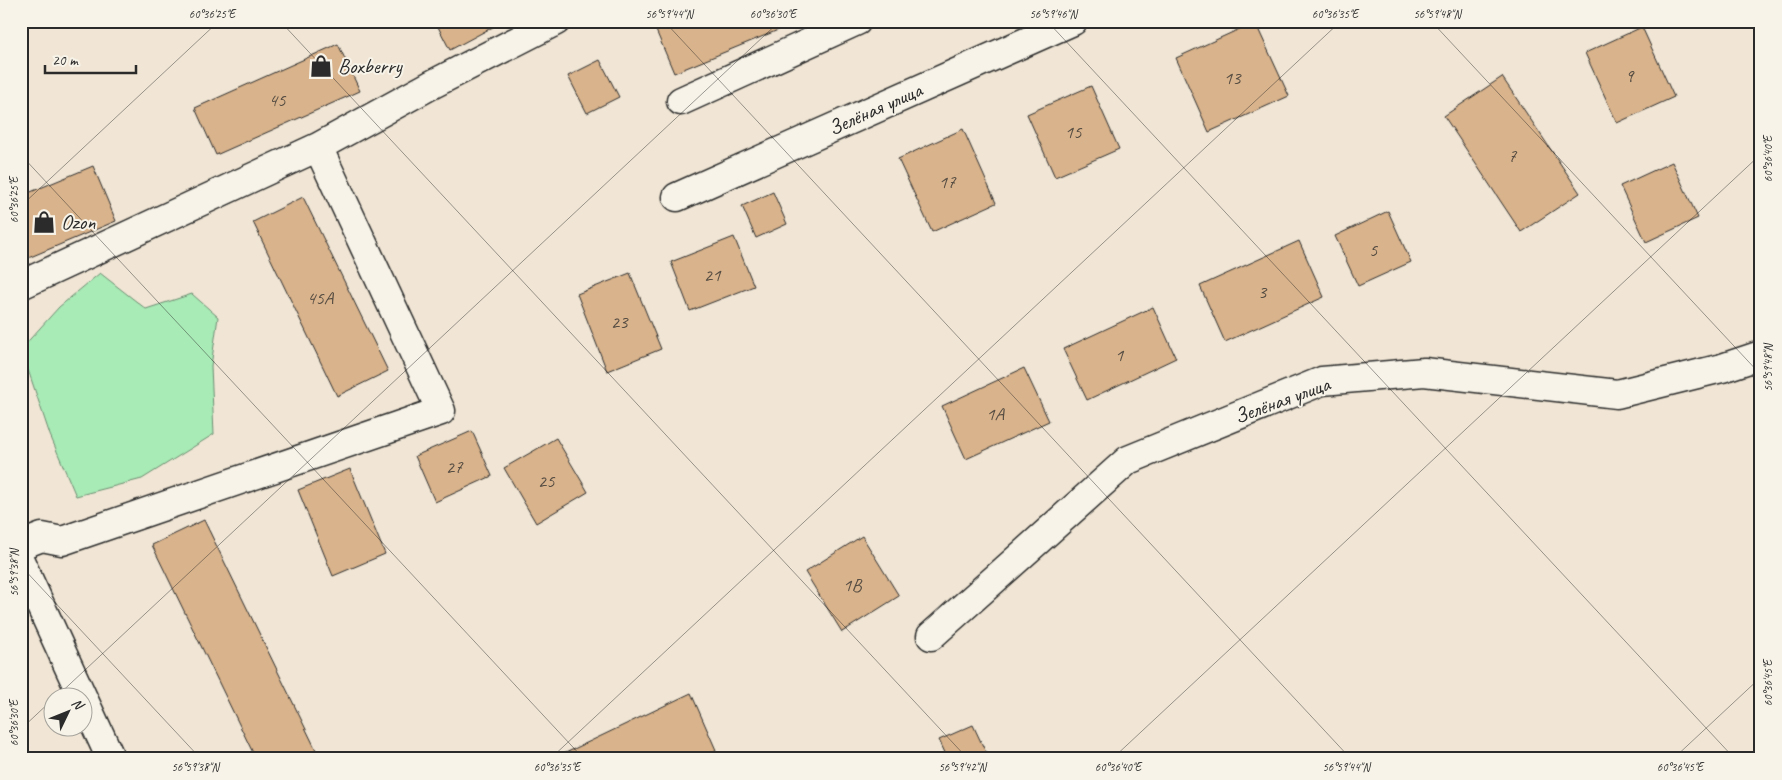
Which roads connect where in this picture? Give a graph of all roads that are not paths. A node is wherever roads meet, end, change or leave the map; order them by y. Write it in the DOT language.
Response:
graph roads {
  1 [pos="556,21"];
  2 [pos="857,21"];
  3 [pos="1068,22"];
  4 [pos="681,101"];
  5 [pos="318,147"];
  6 [pos="677,197"];
  7 [pos="21,285"];
  8 [pos="1761,355"];
  9 [pos="21,544"];
  10 [pos="21,563"];
  11 [pos="931,636"];
  12 [pos="111,759"];
  1 -- 5 [label="street"];
  2 -- 4 [label="street"];
  3 -- 6 [label="street, Зелёная улица"];
  5 -- 7 [label="street"];
  5 -- 9 [label="street"];
  8 -- 11 [label="street, Зелёная улица"];
  10 -- 12 [label="street"];
}
